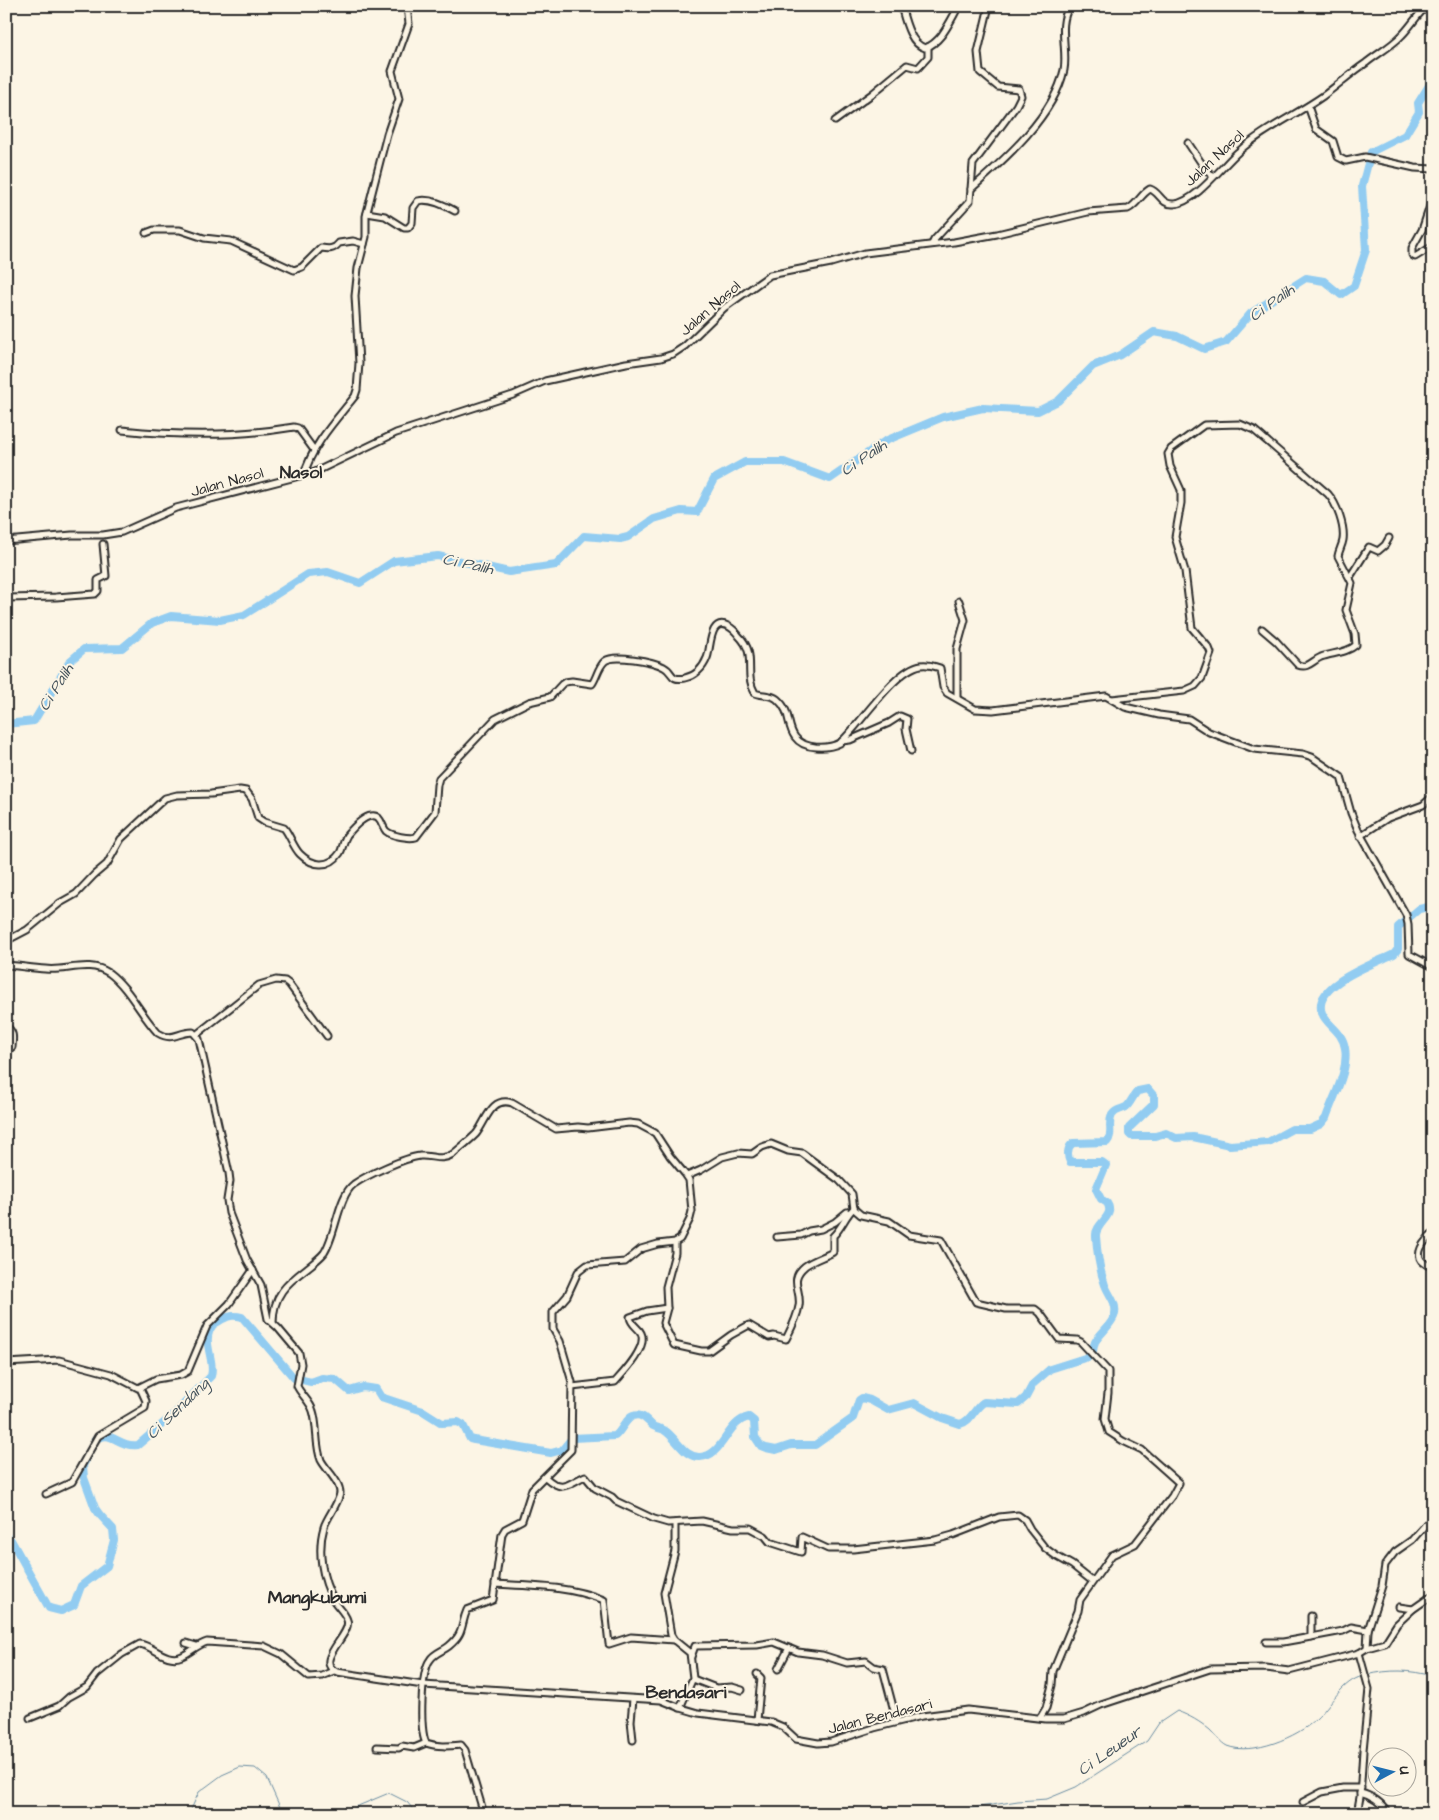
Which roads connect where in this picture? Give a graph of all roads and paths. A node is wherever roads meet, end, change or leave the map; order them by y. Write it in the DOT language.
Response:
graph roads {
  1 [pos="406,6"];
  2 [pos="901,6"];
  3 [pos="959,6"];
  4 [pos="989,6"];
  5 [pos="1070,6"];
  6 [pos="1427,6"];
  7 [pos="928,47"];
  8 [pos="1308,106"];
  9 [pos="835,121"];
  10 [pos="1188,143"];
  11 [pos="1433,169"];
  12 [pos="1213,176"];
  13 [pos="971,190"];
  14 [pos="1433,197"];
  15 [pos="455,211"];
  16 [pos="367,212"];
  17 [pos="146,233"];
  18 [pos="364,244"];
  19 [pos="932,244"];
  20 [pos="1433,246"];
  21 [pos="122,430"];
  22 [pos="314,450"];
  23 [pos="304,475"];
  24 [pos="1389,538"];
  25 [pos="6,541"];
  26 [pos="103,544"];
  27 [pos="1350,577"];
  28 [pos="6,598"];
  29 [pos="959,601"];
  30 [pos="1262,629"];
  31 [pos="957,698"];
  32 [pos="1111,699"];
  33 [pos="841,741"];
  34 [pos="911,751"];
  35 [pos="1433,796"];
  36 [pos="1360,836"];
  37 [pos="6,941"];
  38 [pos="6,965"];
  39 [pos="1433,967"];
  40 [pos="6,1026"];
  41 [pos="196,1035"];
  42 [pos="327,1036"];
  43 [pos="6,1051"];
  44 [pos="687,1176"];
  45 [pos="854,1208"];
  46 [pos="1433,1234"];
  47 [pos="777,1237"];
  48 [pos="675,1242"];
  49 [pos="1433,1268"];
  50 [pos="253,1270"];
  51 [pos="667,1308"];
  52 [pos="273,1323"];
  53 [pos="6,1363"];
  54 [pos="572,1387"];
  55 [pos="140,1388"];
  56 [pos="545,1476"];
  57 [pos="46,1494"];
  58 [pos="1433,1520"];
  59 [pos="675,1522"];
  60 [pos="1092,1581"];
  61 [pos="495,1584"];
  62 [pos="1433,1595"];
  63 [pos="1399,1607"];
  64 [pos="1413,1609"];
  65 [pos="1311,1616"];
  66 [pos="1368,1630"];
  67 [pos="1311,1637"];
  68 [pos="674,1640"];
  69 [pos="1266,1642"];
  70 [pos="186,1643"];
  71 [pos="196,1646"];
  72 [pos="789,1648"];
  73 [pos="1367,1648"];
  74 [pos="1359,1653"];
  75 [pos="692,1657"];
  76 [pos="778,1669"];
  77 [pos="334,1670"];
  78 [pos="757,1674"];
  79 [pos="693,1679"];
  80 [pos="423,1684"];
  81 [pos="742,1690"];
  82 [pos="633,1699"];
  83 [pos="680,1708"];
  84 [pos="30,1718"];
  85 [pos="1040,1718"];
  86 [pos="757,1720"];
  87 [pos="898,1722"];
  88 [pos="633,1740"];
  89 [pos="426,1742"];
  90 [pos="377,1747"];
  91 [pos="1361,1791"];
  92 [pos="1303,1802"];
  93 [pos="484,1814"];
  94 [pos="1357,1814"];
  95 [pos="1389,1814"];
  1 -- 16 [label="street"];
  2 -- 7 [label="street"];
  3 -- 7 [label="street"];
  4 -- 13 [label="street"];
  5 -- 13 [label="street"];
  6 -- 8 [label="street, Jalan Nasol"];
  7 -- 9 [label="street"];
  8 -- 11 [label="street"];
  8 -- 12 [label="street, Jalan Nasol"];
  10 -- 12 [label="street"];
  12 -- 19 [label="street, Jalan Nasol"];
  13 -- 19 [label="street"];
  14 -- 20 [label="street"];
  15 -- 16 [label="street"];
  16 -- 18 [label="street"];
  17 -- 18 [label="street"];
  18 -- 22 [label="street"];
  19 -- 23 [label="street, Jalan Nasol"];
  21 -- 22 [label="street"];
  22 -- 23 [label="street"];
  23 -- 25 [label="street, Jalan Nasol"];
  24 -- 27 [label="street"];
  26 -- 28 [label="street"];
  27 -- 30 [label="street"];
  27 -- 32 [label="street"];
  29 -- 31 [label="street"];
  31 -- 32 [label="street"];
  31 -- 33 [label="street"];
  32 -- 36 [label="street"];
  33 -- 34 [label="street"];
  33 -- 37 [label="street"];
  35 -- 36 [label="street"];
  36 -- 39 [label="street"];
  38 -- 41 [label="street"];
  40 -- 43 [label="street"];
  41 -- 42 [label="street"];
  41 -- 50 [label="street"];
  44 -- 45 [label="street"];
  44 -- 48 [label="street"];
  44 -- 52 [label="street"];
  45 -- 47 [label="street"];
  45 -- 51 [label="street"];
  45 -- 60 [label="street"];
  46 -- 49 [label="street"];
  48 -- 51 [label="street"];
  48 -- 54 [label="street"];
  50 -- 52 [label="street"];
  50 -- 55 [label="street"];
  51 -- 54 [label="street"];
  52 -- 77 [label="street"];
  53 -- 55 [label="street"];
  54 -- 56 [label="street"];
  55 -- 57 [label="street"];
  56 -- 59 [label="street"];
  56 -- 61 [label="street"];
  58 -- 66 [label="street"];
  59 -- 60 [label="street"];
  59 -- 68 [label="street"];
  60 -- 85 [label="street"];
  61 -- 68 [label="street"];
  61 -- 80 [label="street"];
  62 -- 64 [label="street, Jalan Bendasari"];
  63 -- 64 [label="street"];
  64 -- 73 [label="street, Jalan Bendasari"];
  65 -- 67 [label="street"];
  66 -- 67 [label="street"];
  66 -- 73 [label="street"];
  67 -- 69 [label="street"];
  68 -- 75 [label="street"];
  70 -- 71 [label="street"];
  71 -- 77 [label="street"];
  71 -- 84 [label="street"];
  72 -- 75 [label="street"];
  72 -- 76 [label="street"];
  72 -- 87 [label="street"];
  73 -- 74 [label="street, Jalan Bendasari"];
  74 -- 85 [label="street, Jalan Bendasari"];
  74 -- 91 [label="street"];
  75 -- 79 [label="street"];
  77 -- 80 [label="street, Jalan Bendasari"];
  78 -- 86 [label="street"];
  79 -- 81 [label="street"];
  79 -- 83 [label="street"];
  80 -- 82 [label="street, Jalan Bendasari"];
  80 -- 89 [label="street"];
  82 -- 83 [label="street, Jalan Bendasari"];
  82 -- 88 [label="street"];
  83 -- 86 [label="street, Jalan Bendasari"];
  85 -- 87 [label="street, Jalan Bendasari"];
  86 -- 87 [label="street, Jalan Bendasari"];
  89 -- 90 [label="street"];
  89 -- 93 [label="street"];
  91 -- 92 [label="street"];
  91 -- 94 [label="street"];
  91 -- 95 [label="street"];
}
